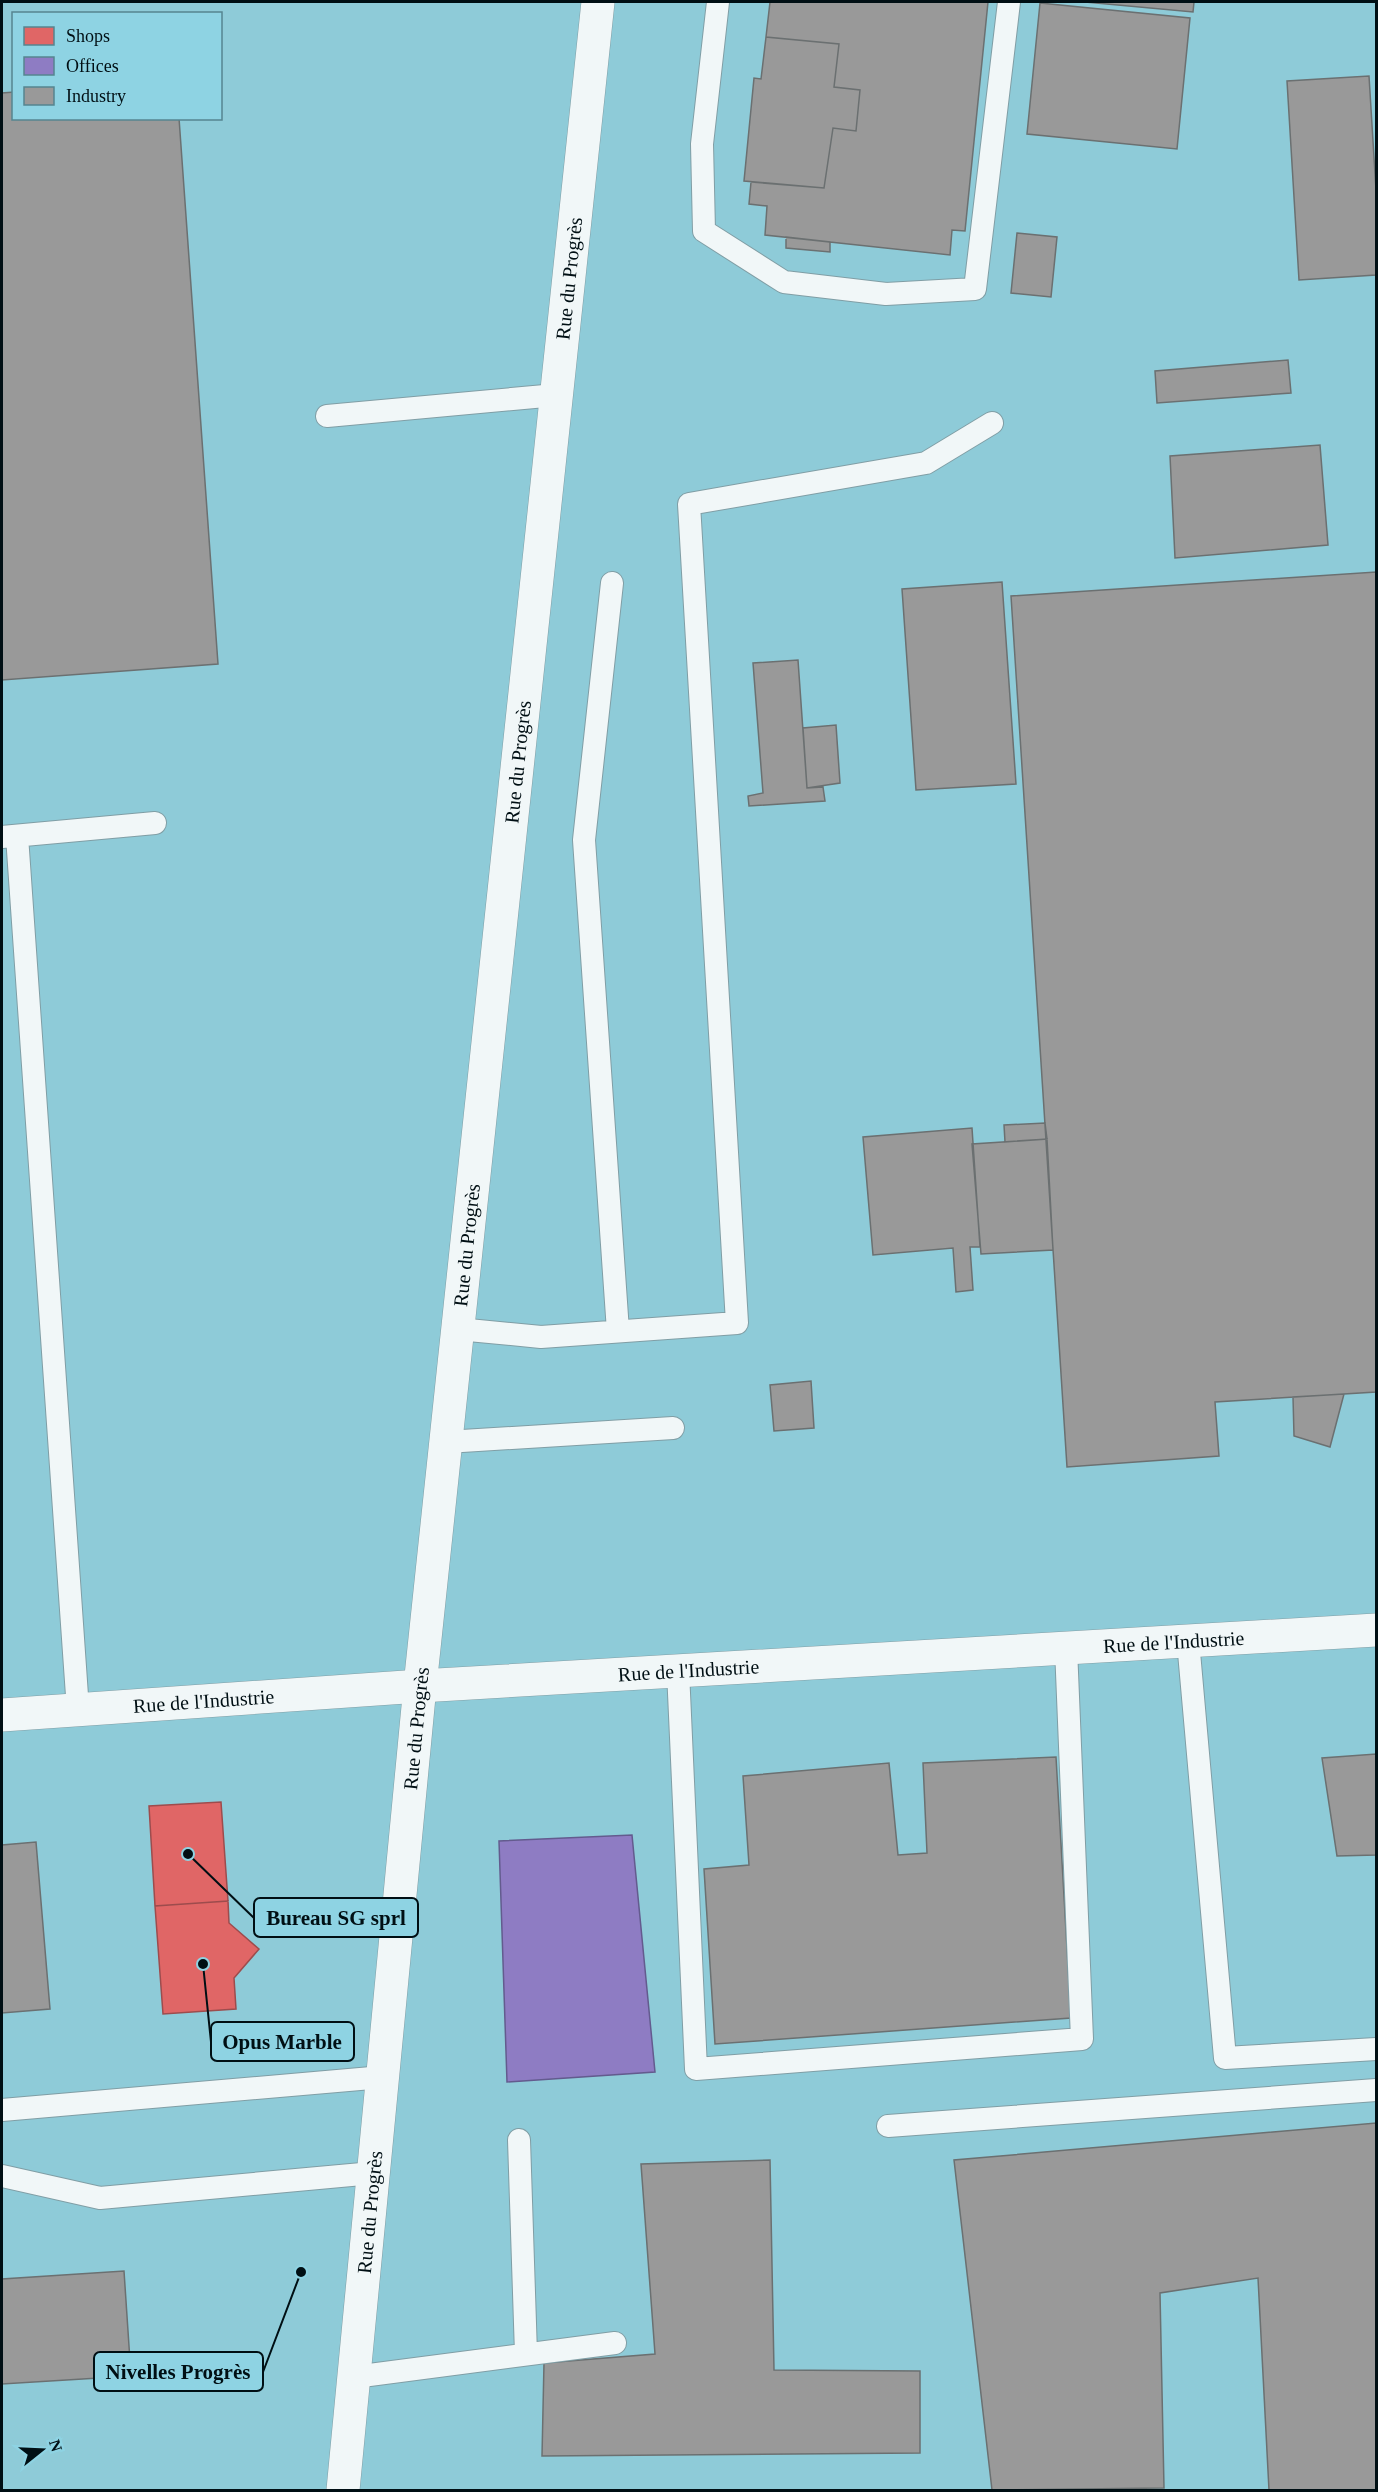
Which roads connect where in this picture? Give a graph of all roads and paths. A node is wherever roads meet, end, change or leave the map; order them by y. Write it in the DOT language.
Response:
graph roads {
  1 [pos="597,2"];
  2 [pos="718,2"];
  3 [pos="1009,2"];
  4 [pos="556,395"];
  5 [pos="327,416"];
  6 [pos="992,423"];
  7 [pos="612,583"];
  8 [pos="155,823"];
  9 [pos="9,836"];
  10 [pos="458,1329"];
  11 [pos="618,1331"];
  12 [pos="673,1428"];
  13 [pos="446,1442"];
  14 [pos="1377,1630"];
  15 [pos="1188,1641"];
  16 [pos="1066,1648"];
  17 [pos="678,1671"];
  18 [pos="420,1686"];
  19 [pos="78,1710"];
  20 [pos="2,1715"];
  21 [pos="1377,2049"];
  22 [pos="382,2077"];
  23 [pos="1377,2090"];
  24 [pos="2,2110"];
  25 [pos="888,2126"];
  26 [pos="519,2140"];
  27 [pos="373,2173"];
  28 [pos="2,2176"];
  29 [pos="615,2343"];
  30 [pos="526,2354"];
  31 [pos="354,2377"];
  32 [pos="343,2490"];
  1 -- 4 [label="street, Rue du Progrès"];
  2 -- 3 [label="lane"];
  4 -- 5 [label="lane"];
  4 -- 10 [label="street, Rue du Progrès"];
  6 -- 11 [label="lane"];
  7 -- 11 [label="lane"];
  8 -- 9 [label="lane"];
  9 -- 19 [label="lane"];
  10 -- 11 [label="lane"];
  10 -- 13 [label="street, Rue du Progrès"];
  12 -- 13 [label="lane"];
  13 -- 18 [label="street, Rue du Progrès"];
  14 -- 15 [label="street, Rue de l'Industrie"];
  15 -- 16 [label="street, Rue de l'Industrie"];
  15 -- 21 [label="lane"];
  16 -- 17 [label="street, Rue de l'Industrie"];
  16 -- 17 [label="lane"];
  17 -- 18 [label="street, Rue de l'Industrie"];
  18 -- 19 [label="street, Rue de l'Industrie"];
  18 -- 22 [label="street, Rue du Progrès"];
  19 -- 20 [label="street, Rue de l'Industrie"];
  22 -- 24 [label="lane"];
  22 -- 27 [label="street, Rue du Progrès"];
  23 -- 25 [label="lane"];
  26 -- 30 [label="lane"];
  27 -- 28 [label="lane"];
  27 -- 31 [label="street, Rue du Progrès"];
  29 -- 30 [label="lane"];
  30 -- 31 [label="lane"];
  31 -- 32 [label="street, Rue du Progrès"];
}
